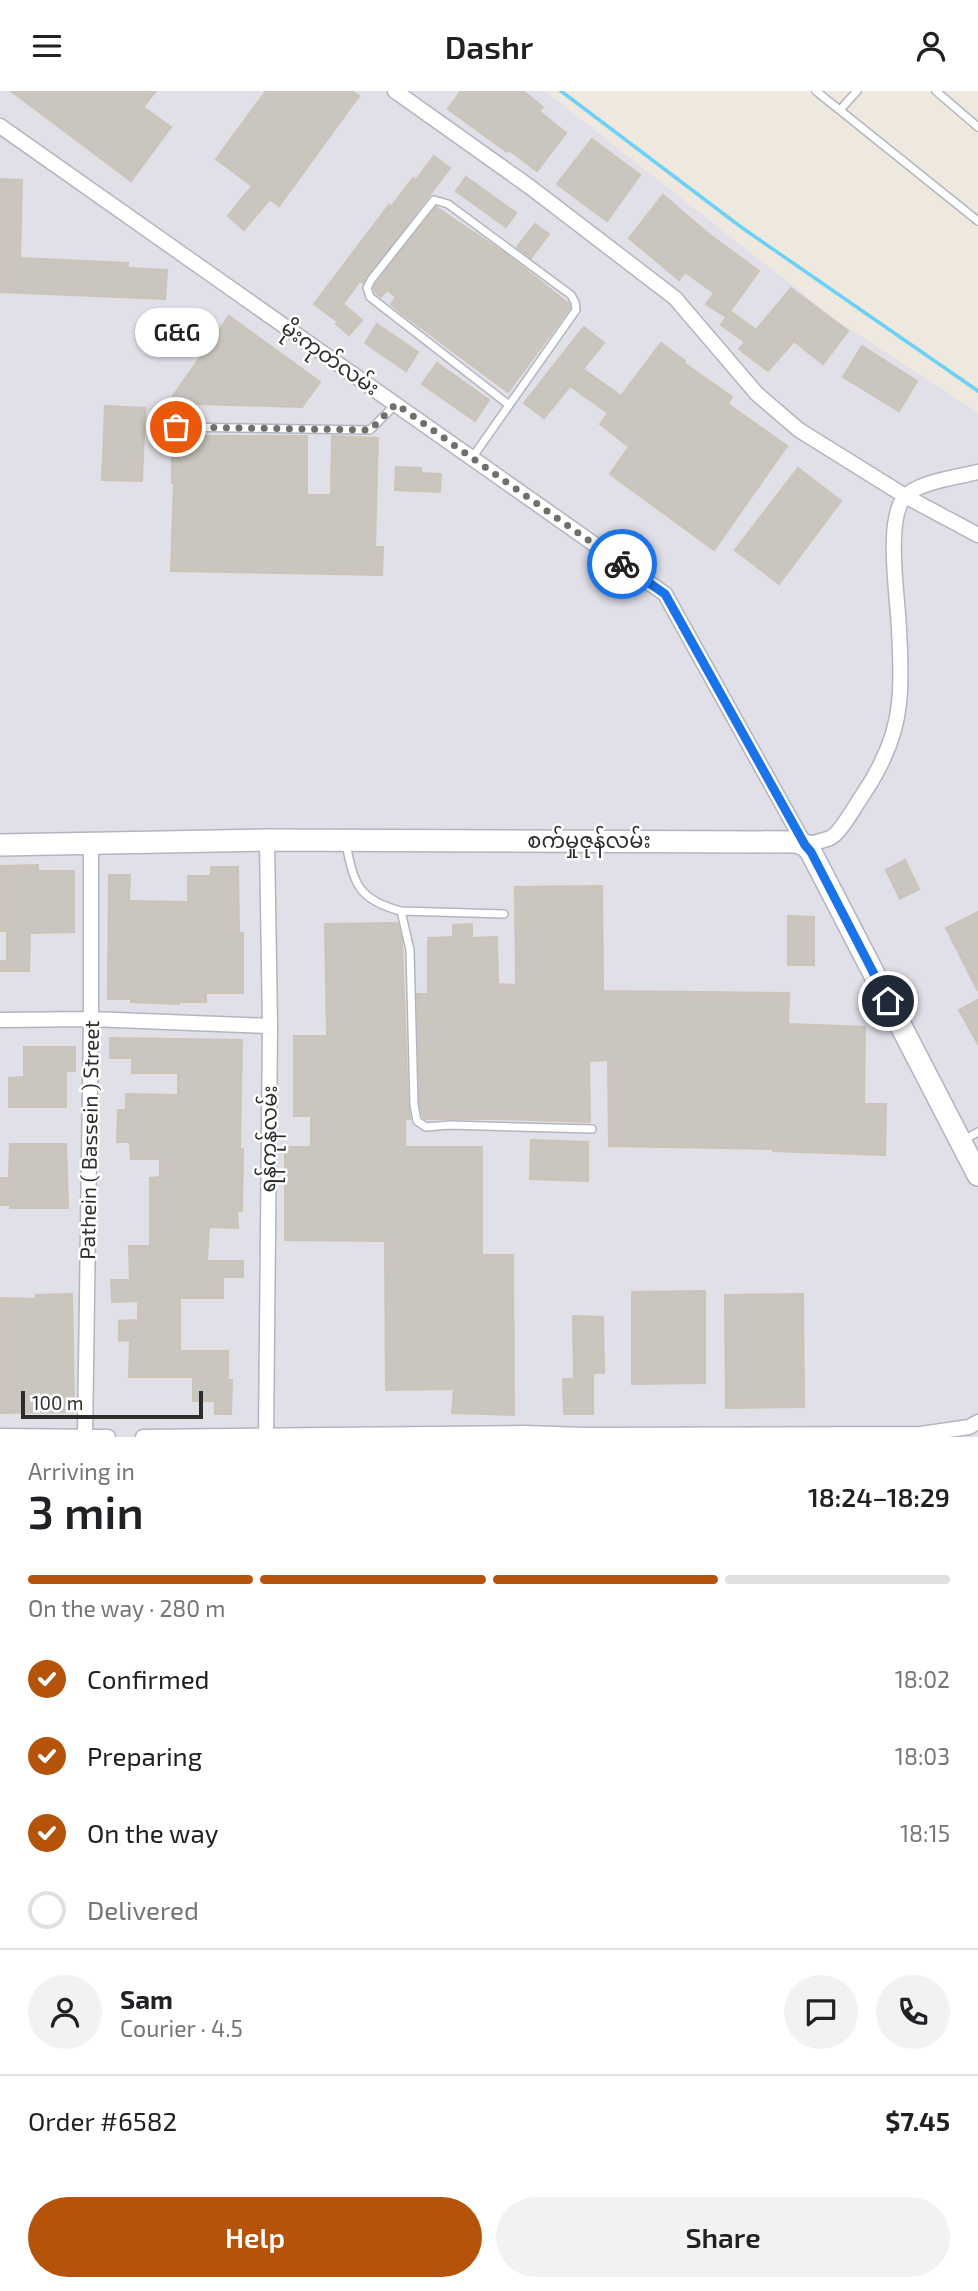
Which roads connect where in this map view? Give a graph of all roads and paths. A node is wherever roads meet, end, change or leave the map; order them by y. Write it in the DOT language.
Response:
graph roads {
  1 [pos="395,91"];
  2 [pos="816,91"];
  3 [pos="857,91"];
  4 [pos="936,91"];
  5 [pos="841,110"];
  6 [pos="0,125"];
  7 [pos="978,127"];
  8 [pos="978,221"];
  9 [pos="396,404"];
  10 [pos="509,405"];
  11 [pos="176,427"];
  12 [pos="472,458"];
  13 [pos="978,472"];
  14 [pos="905,496"];
  15 [pos="978,535"];
  16 [pos="267,840"];
  17 [pos="345,840"];
  18 [pos="0,845"];
  19 [pos="91,845"];
  20 [pos="805,845"];
  21 [pos="401,911"];
  22 [pos="504,914"];
  23 [pos="91,1019"];
  24 [pos="0,1020"];
  25 [pos="270,1026"];
  26 [pos="592,1129"];
  27 [pos="970,1137"];
  28 [pos="978,1175"];
  29 [pos="978,1422"];
  30 [pos="85,1435"];
  31 [pos="524,1435"];
  32 [pos="784,1435"];
  33 [pos="0,1436"];
  34 [pos="330,1436"];
  35 [pos="584,1436"];
  36 [pos="108,1437"];
  37 [pos="143,1437"];
  38 [pos="266,1437"];
  1 -- 14 [label="street"];
  2 -- 5 [label="lane"];
  3 -- 5 [label="lane"];
  4 -- 7 [label="lane"];
  5 -- 8 [label="lane"];
  6 -- 9 [label="street, မိုးကုတ်လမ်း"];
  9 -- 11 [label="lane"];
  9 -- 12 [label="street, မိုးကုတ်လမ်း"];
  10 -- 10 [label="lane"];
  10 -- 12 [label="lane"];
  12 -- 20 [label="street, မိုးကုတ်လမ်း"];
  13 -- 14 [label="street"];
  14 -- 15 [label="street"];
  14 -- 20 [label="street"];
  16 -- 17 [label="street, စက်မှုဇုန်လမ်း"];
  16 -- 19 [label="street, စက်မှုဇုန်လမ်း"];
  16 -- 25 [label="street, ရန်ကုန်လမ်း"];
  17 -- 20 [label="street, စက်မှုဇုန်လမ်း"];
  17 -- 21 [label="lane"];
  18 -- 19 [label="street, စက်မှုဇုန်လမ်း"];
  19 -- 23 [label="street, Pathein ( Bassein ) Street"];
  20 -- 27 [label="street"];
  21 -- 22 [label="lane"];
  21 -- 26 [label="lane"];
  23 -- 24 [label="street"];
  23 -- 25 [label="street"];
  23 -- 30 [label="street, Pathein ( Bassein ) Street"];
  25 -- 38 [label="street, ရန်ကုန်လမ်း"];
  27 -- 28 [label="street"];
  29 -- 32 [label="street"];
  30 -- 33 [label="street"];
  30 -- 36 [label="street"];
  31 -- 34 [label="street"];
  31 -- 35 [label="street"];
  32 -- 35 [label="street"];
  34 -- 38 [label="street"];
  37 -- 38 [label="street"];
}
